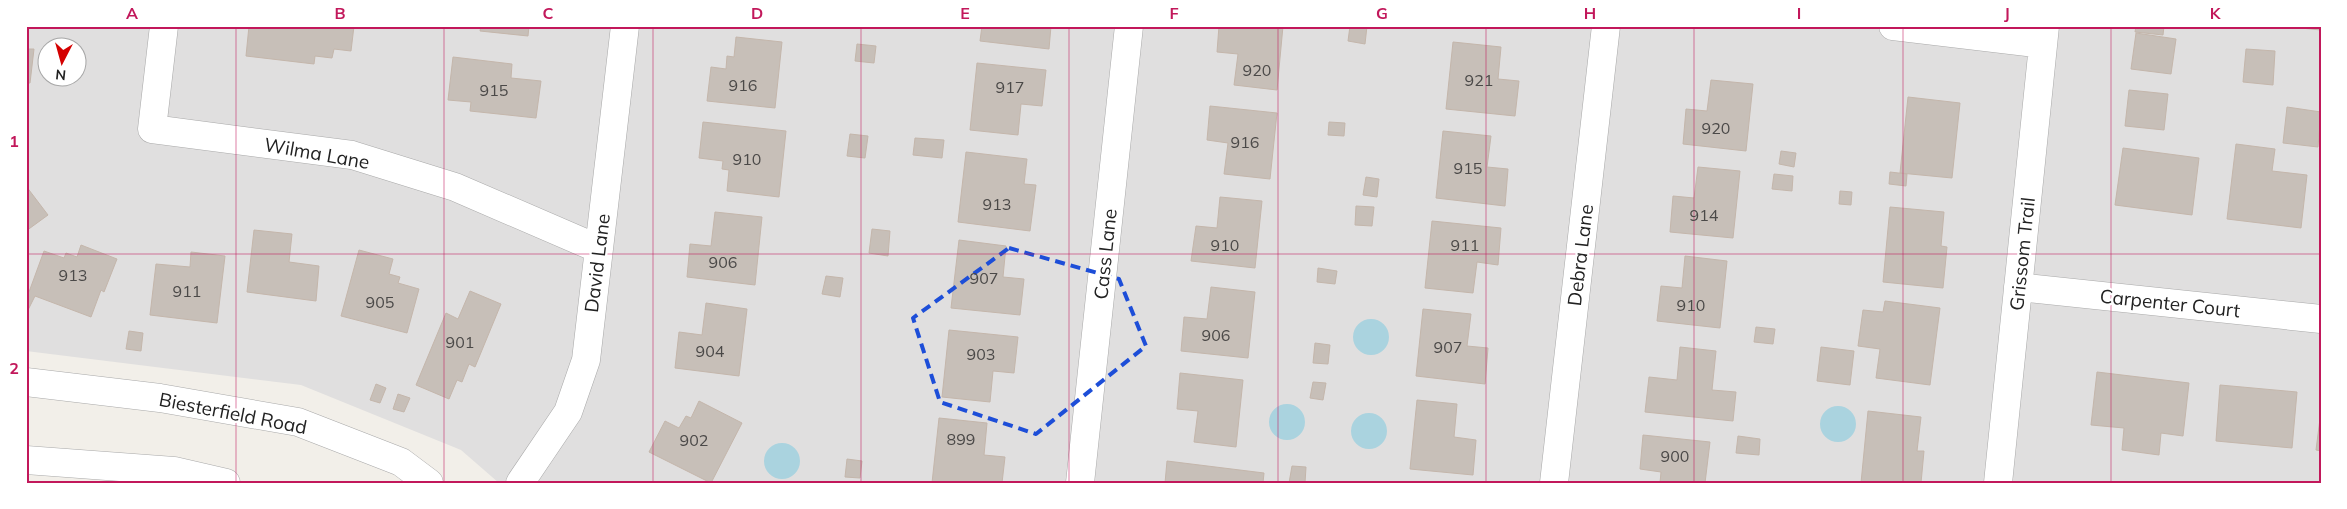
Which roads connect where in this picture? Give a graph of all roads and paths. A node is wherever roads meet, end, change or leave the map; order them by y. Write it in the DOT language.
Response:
graph roads {
  1 [pos="164,26"];
  2 [pos="625,26"];
  3 [pos="1129,26"];
  4 [pos="1606,26"];
  5 [pos="1893,26"];
  6 [pos="2044,35"];
  7 [pos="599,249"];
  8 [pos="2018,287"];
  9 [pos="2321,318"];
  10 [pos="26,382"];
  11 [pos="26,460"];
  12 [pos="226,483"];
  13 [pos="429,483"];
  14 [pos="520,483"];
  15 [pos="1080,483"];
  16 [pos="1554,483"];
  17 [pos="1998,483"];
  1 -- 7 [label="street, Wilma Lane"];
  2 -- 7 [label="street, David Lane"];
  3 -- 15 [label="street, Cass Lane"];
  4 -- 16 [label="street, Debra Lane"];
  5 -- 6 [label="street"];
  6 -- 8 [label="street, Grissom Trail"];
  7 -- 14 [label="street, David Lane"];
  8 -- 9 [label="street, Carpenter Court"];
  8 -- 17 [label="street, Grissom Trail"];
  10 -- 13 [label="street, Biesterfield Road"];
  11 -- 12 [label="street"];
}
